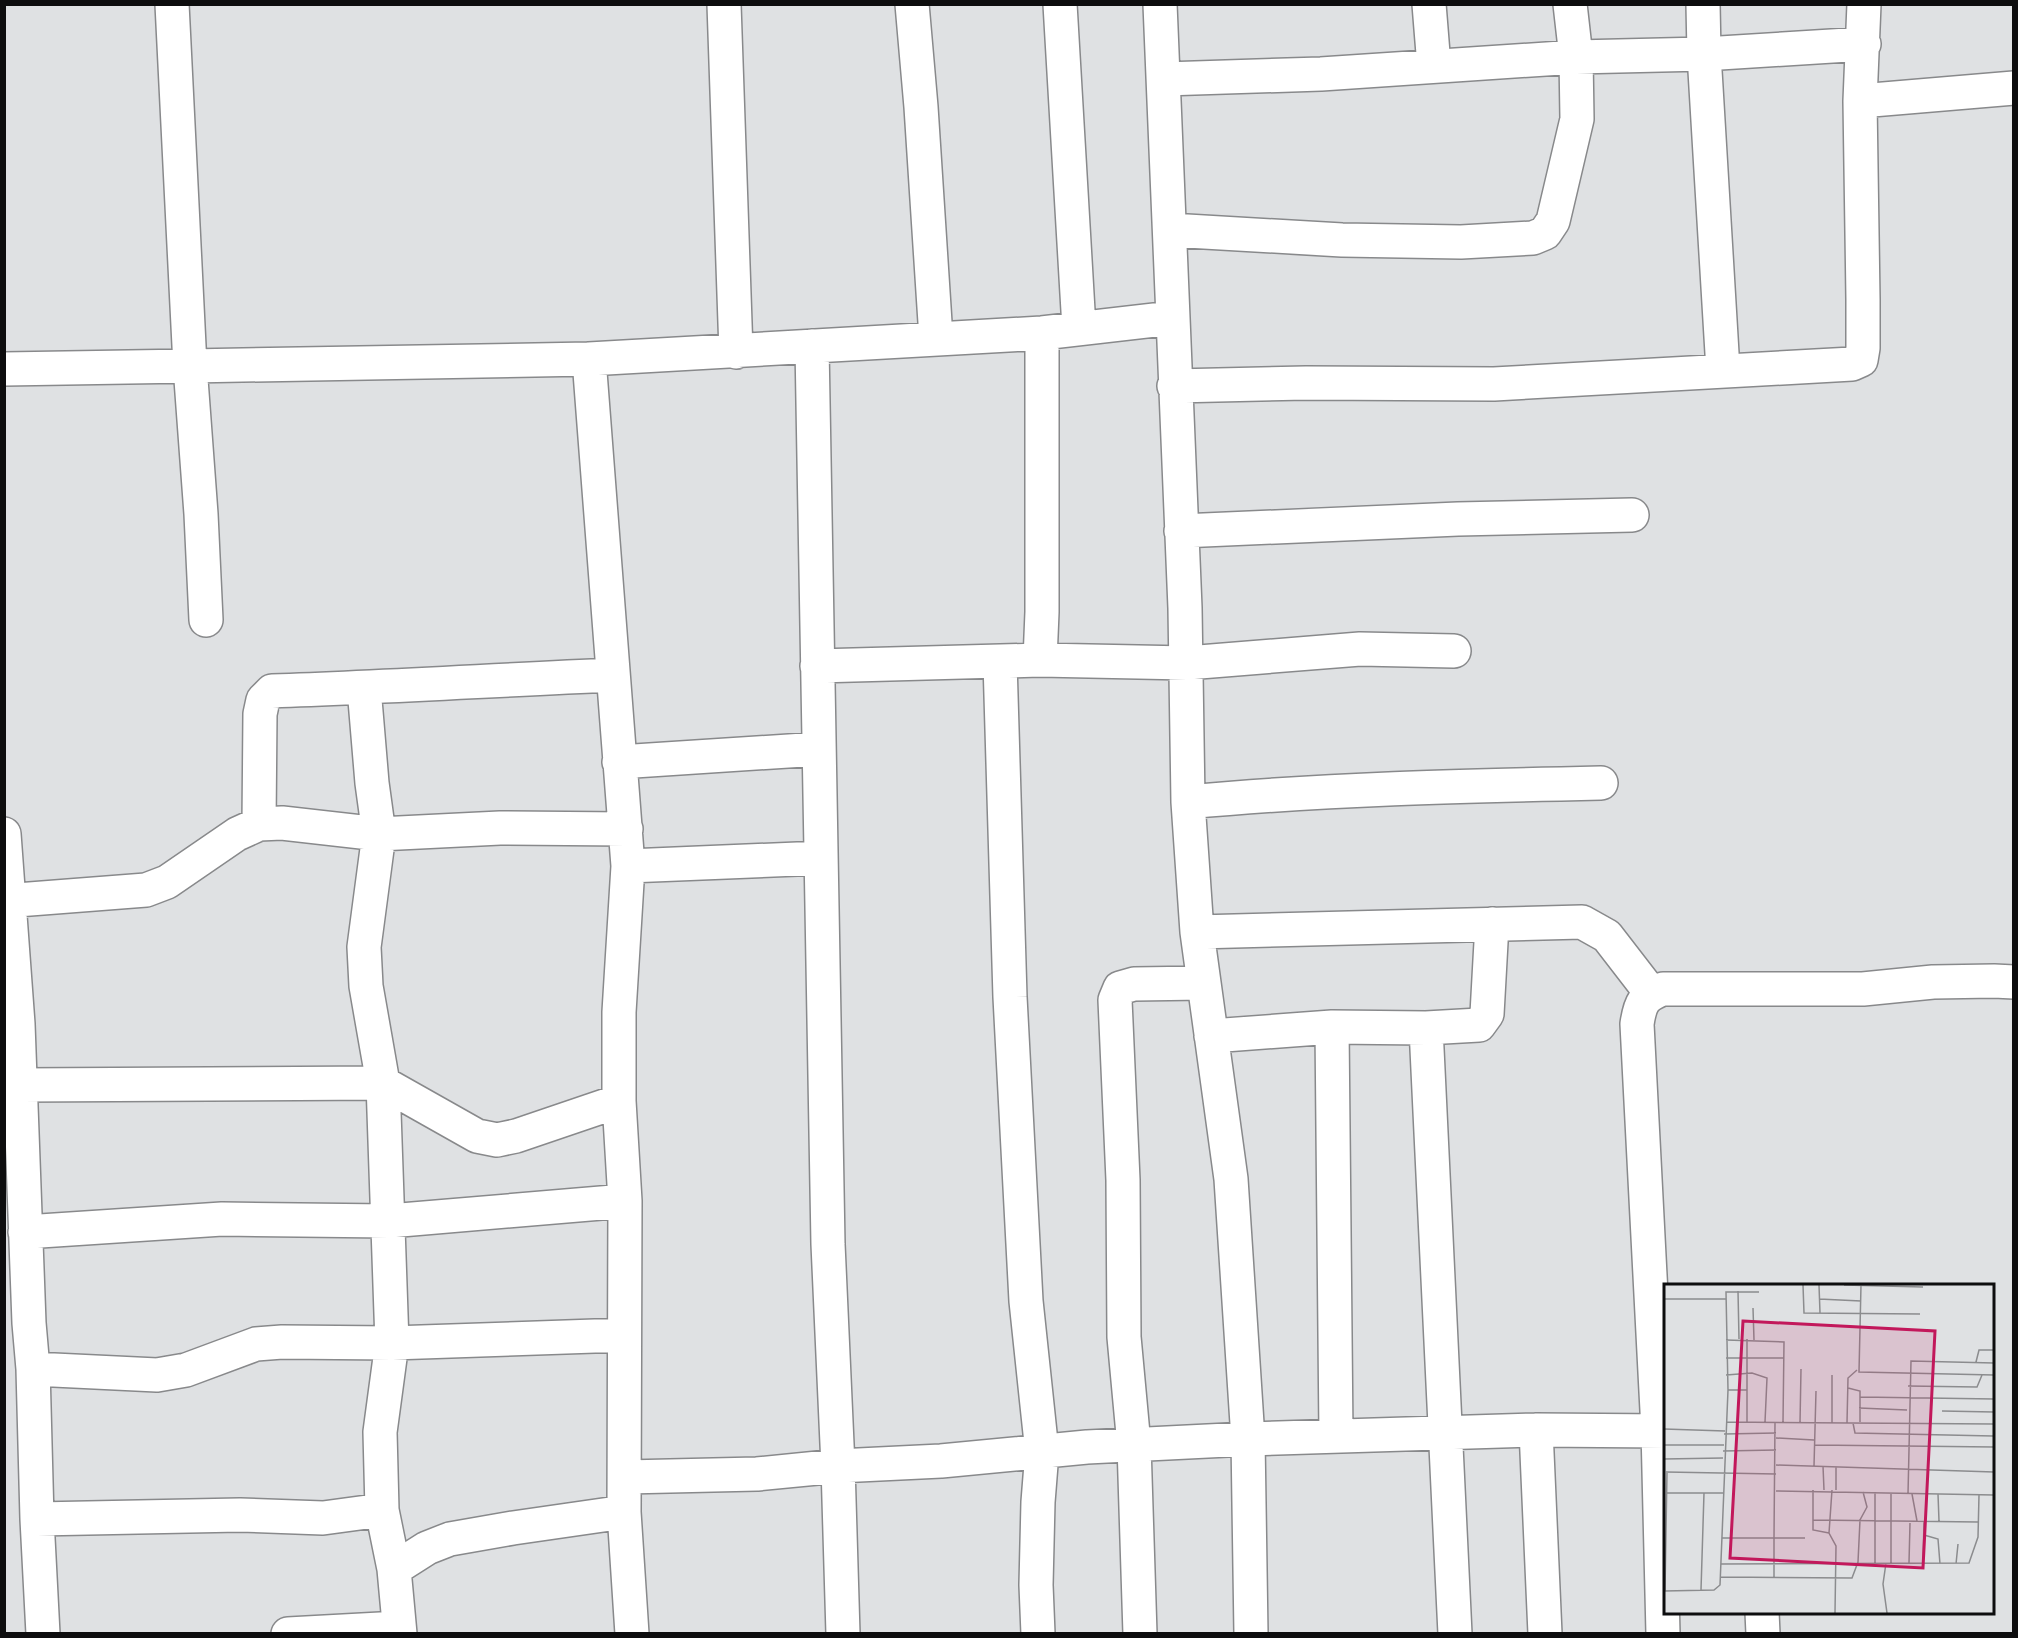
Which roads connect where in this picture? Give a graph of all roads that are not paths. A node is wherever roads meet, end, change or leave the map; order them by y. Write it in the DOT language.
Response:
graph roads {
  1 [pos="172,4"];
  2 [pos="724,4"];
  3 [pos="912,4"];
  4 [pos="1060,4"];
  5 [pos="1160,4"];
  6 [pos="1429,4"];
  7 [pos="1570,4"];
  8 [pos="1703,4"];
  9 [pos="1864,4"];
  10 [pos="1863,44"];
  11 [pos="1704,54"];
  12 [pos="1576,57"];
  13 [pos="1434,66"];
  14 [pos="1164,79"];
  15 [pos="2013,88"];
  16 [pos="1860,101"];
  17 [pos="1170,230"];
  18 [pos="1172,318"];
  19 [pos="1079,328"];
  20 [pos="1042,333"];
  21 [pos="936,338"];
  22 [pos="812,346"];
  23 [pos="736,352"];
  24 [pos="589,359"];
  25 [pos="190,366"];
  26 [pos="4,369"];
  27 [pos="1723,370"];
  28 [pos="1174,386"];
  29 [pos="1632,515"];
  30 [pos="1181,531"];
  31 [pos="206,620"];
  32 [pos="1454,651"];
  33 [pos="1040,660"];
  34 [pos="1000,662"];
  35 [pos="1186,663"];
  36 [pos="817,666"];
  37 [pos="612,675"];
  38 [pos="364,688"];
  39 [pos="819,749"];
  40 [pos="619,762"];
  41 [pos="1601,783"];
  42 [pos="1188,802"];
  43 [pos="259,824"];
  44 [pos="626,829"];
  45 [pos="4,834"];
  46 [pos="379,834"];
  47 [pos="821,858"];
  48 [pos="628,866"];
  49 [pos="7,901"];
  50 [pos="1492,924"];
  51 [pos="1197,932"];
  52 [pos="2013,982"];
  53 [pos="1204,983"];
  54 [pos="1651,993"];
  55 [pos="1332,1027"];
  56 [pos="1426,1028"];
  57 [pos="1211,1036"];
  58 [pos="13,1074"];
  59 [pos="383,1083"];
  60 [pos="620,1101"];
  61 [pos="625,1201"];
  62 [pos="389,1221"];
  63 [pos="25,1232"];
  64 [pos="17,1321"];
  65 [pos="624,1335"];
  66 [pos="392,1342"];
  67 [pos="33,1368"];
  68 [pos="1536,1430"];
  69 [pos="1662,1431"];
  70 [pos="1446,1432"];
  71 [pos="1336,1436"];
  72 [pos="1248,1439"];
  73 [pos="1134,1445"];
  74 [pos="1042,1452"];
  75 [pos="838,1466"];
  76 [pos="626,1478"];
  77 [pos="382,1510"];
  78 [pos="624,1512"];
  79 [pos="37,1519"];
  80 [pos="394,1569"];
  81 [pos="1762,1614"];
  82 [pos="400,1631"];
  83 [pos="43,1634"];
  84 [pos="288,1634"];
  85 [pos="632,1634"];
  86 [pos="843,1634"];
  87 [pos="1038,1634"];
  88 [pos="1140,1634"];
  89 [pos="1251,1634"];
  90 [pos="1455,1634"];
  91 [pos="1545,1634"];
  92 [pos="1663,1634"];
  93 [pos="1763,1634"];
  1 -- 25 [label="street"];
  2 -- 23 [label="street"];
  3 -- 21 [label="street"];
  4 -- 19 [label="street"];
  5 -- 14 [label="street"];
  6 -- 13 [label="street"];
  7 -- 12 [label="street"];
  8 -- 11 [label="street"];
  9 -- 10 [label="street"];
  10 -- 11 [label="street"];
  10 -- 16 [label="street"];
  11 -- 12 [label="street"];
  11 -- 27 [label="street"];
  12 -- 13 [label="street"];
  12 -- 17 [label="street"];
  13 -- 14 [label="street"];
  14 -- 17 [label="street"];
  15 -- 16 [label="street"];
  16 -- 27 [label="street"];
  17 -- 18 [label="street"];
  18 -- 19 [label="street"];
  18 -- 28 [label="street"];
  19 -- 20 [label="street"];
  20 -- 21 [label="street"];
  20 -- 33 [label="street"];
  21 -- 22 [label="street"];
  22 -- 23 [label="street"];
  22 -- 36 [label="street"];
  23 -- 24 [label="street"];
  24 -- 25 [label="street"];
  24 -- 37 [label="street"];
  25 -- 26 [label="street"];
  25 -- 31 [label="street"];
  27 -- 28 [label="street"];
  28 -- 30 [label="street"];
  29 -- 30 [label="street"];
  30 -- 35 [label="street"];
  32 -- 35 [label="street"];
  33 -- 34 [label="street"];
  33 -- 35 [label="street"];
  34 -- 36 [label="street"];
  34 -- 74 [label="street"];
  35 -- 42 [label="street"];
  36 -- 39 [label="street"];
  37 -- 38 [label="street"];
  37 -- 40 [label="street"];
  38 -- 43 [label="street"];
  38 -- 46 [label="street"];
  39 -- 40 [label="street"];
  39 -- 47 [label="street"];
  40 -- 44 [label="street"];
  41 -- 42 [label="street"];
  42 -- 51 [label="street"];
  43 -- 46 [label="street"];
  43 -- 49 [label="street"];
  44 -- 46 [label="street"];
  44 -- 48 [label="street"];
  45 -- 49 [label="street"];
  46 -- 59 [label="street"];
  47 -- 48 [label="street"];
  47 -- 75 [label="street"];
  48 -- 60 [label="street"];
  49 -- 58 [label="street"];
  50 -- 51 [label="street"];
  50 -- 54 [label="street"];
  50 -- 56 [label="street"];
  51 -- 53 [label="street"];
  52 -- 54 [label="street"];
  53 -- 57 [label="street"];
  53 -- 73 [label="street"];
  54 -- 69 [label="street"];
  55 -- 56 [label="street"];
  55 -- 57 [label="street"];
  55 -- 71 [label="street"];
  56 -- 70 [label="street"];
  57 -- 72 [label="street"];
  58 -- 59 [label="street"];
  58 -- 63 [label="street"];
  59 -- 60 [label="street"];
  59 -- 62 [label="street"];
  60 -- 61 [label="street"];
  61 -- 62 [label="street"];
  61 -- 65 [label="street"];
  62 -- 63 [label="street"];
  62 -- 66 [label="street"];
  63 -- 64 [label="street"];
  64 -- 67 [label="street"];
  65 -- 66 [label="street"];
  65 -- 76 [label="street"];
  66 -- 67 [label="street"];
  66 -- 77 [label="street"];
  67 -- 79 [label="street"];
  68 -- 69 [label="street"];
  68 -- 70 [label="street"];
  68 -- 91 [label="street"];
  69 -- 92 [label="street"];
  70 -- 71 [label="street"];
  70 -- 90 [label="street"];
  71 -- 72 [label="street"];
  72 -- 73 [label="street"];
  72 -- 89 [label="street"];
  73 -- 74 [label="street"];
  73 -- 88 [label="street"];
  74 -- 75 [label="street"];
  74 -- 87 [label="street"];
  75 -- 76 [label="street"];
  75 -- 86 [label="street"];
  76 -- 78 [label="street"];
  77 -- 79 [label="street"];
  77 -- 80 [label="street"];
  78 -- 80 [label="street"];
  78 -- 85 [label="street"];
  79 -- 83 [label="street"];
  80 -- 82 [label="street"];
  81 -- 93 [label="street"];
  82 -- 84 [label="street"];
}
